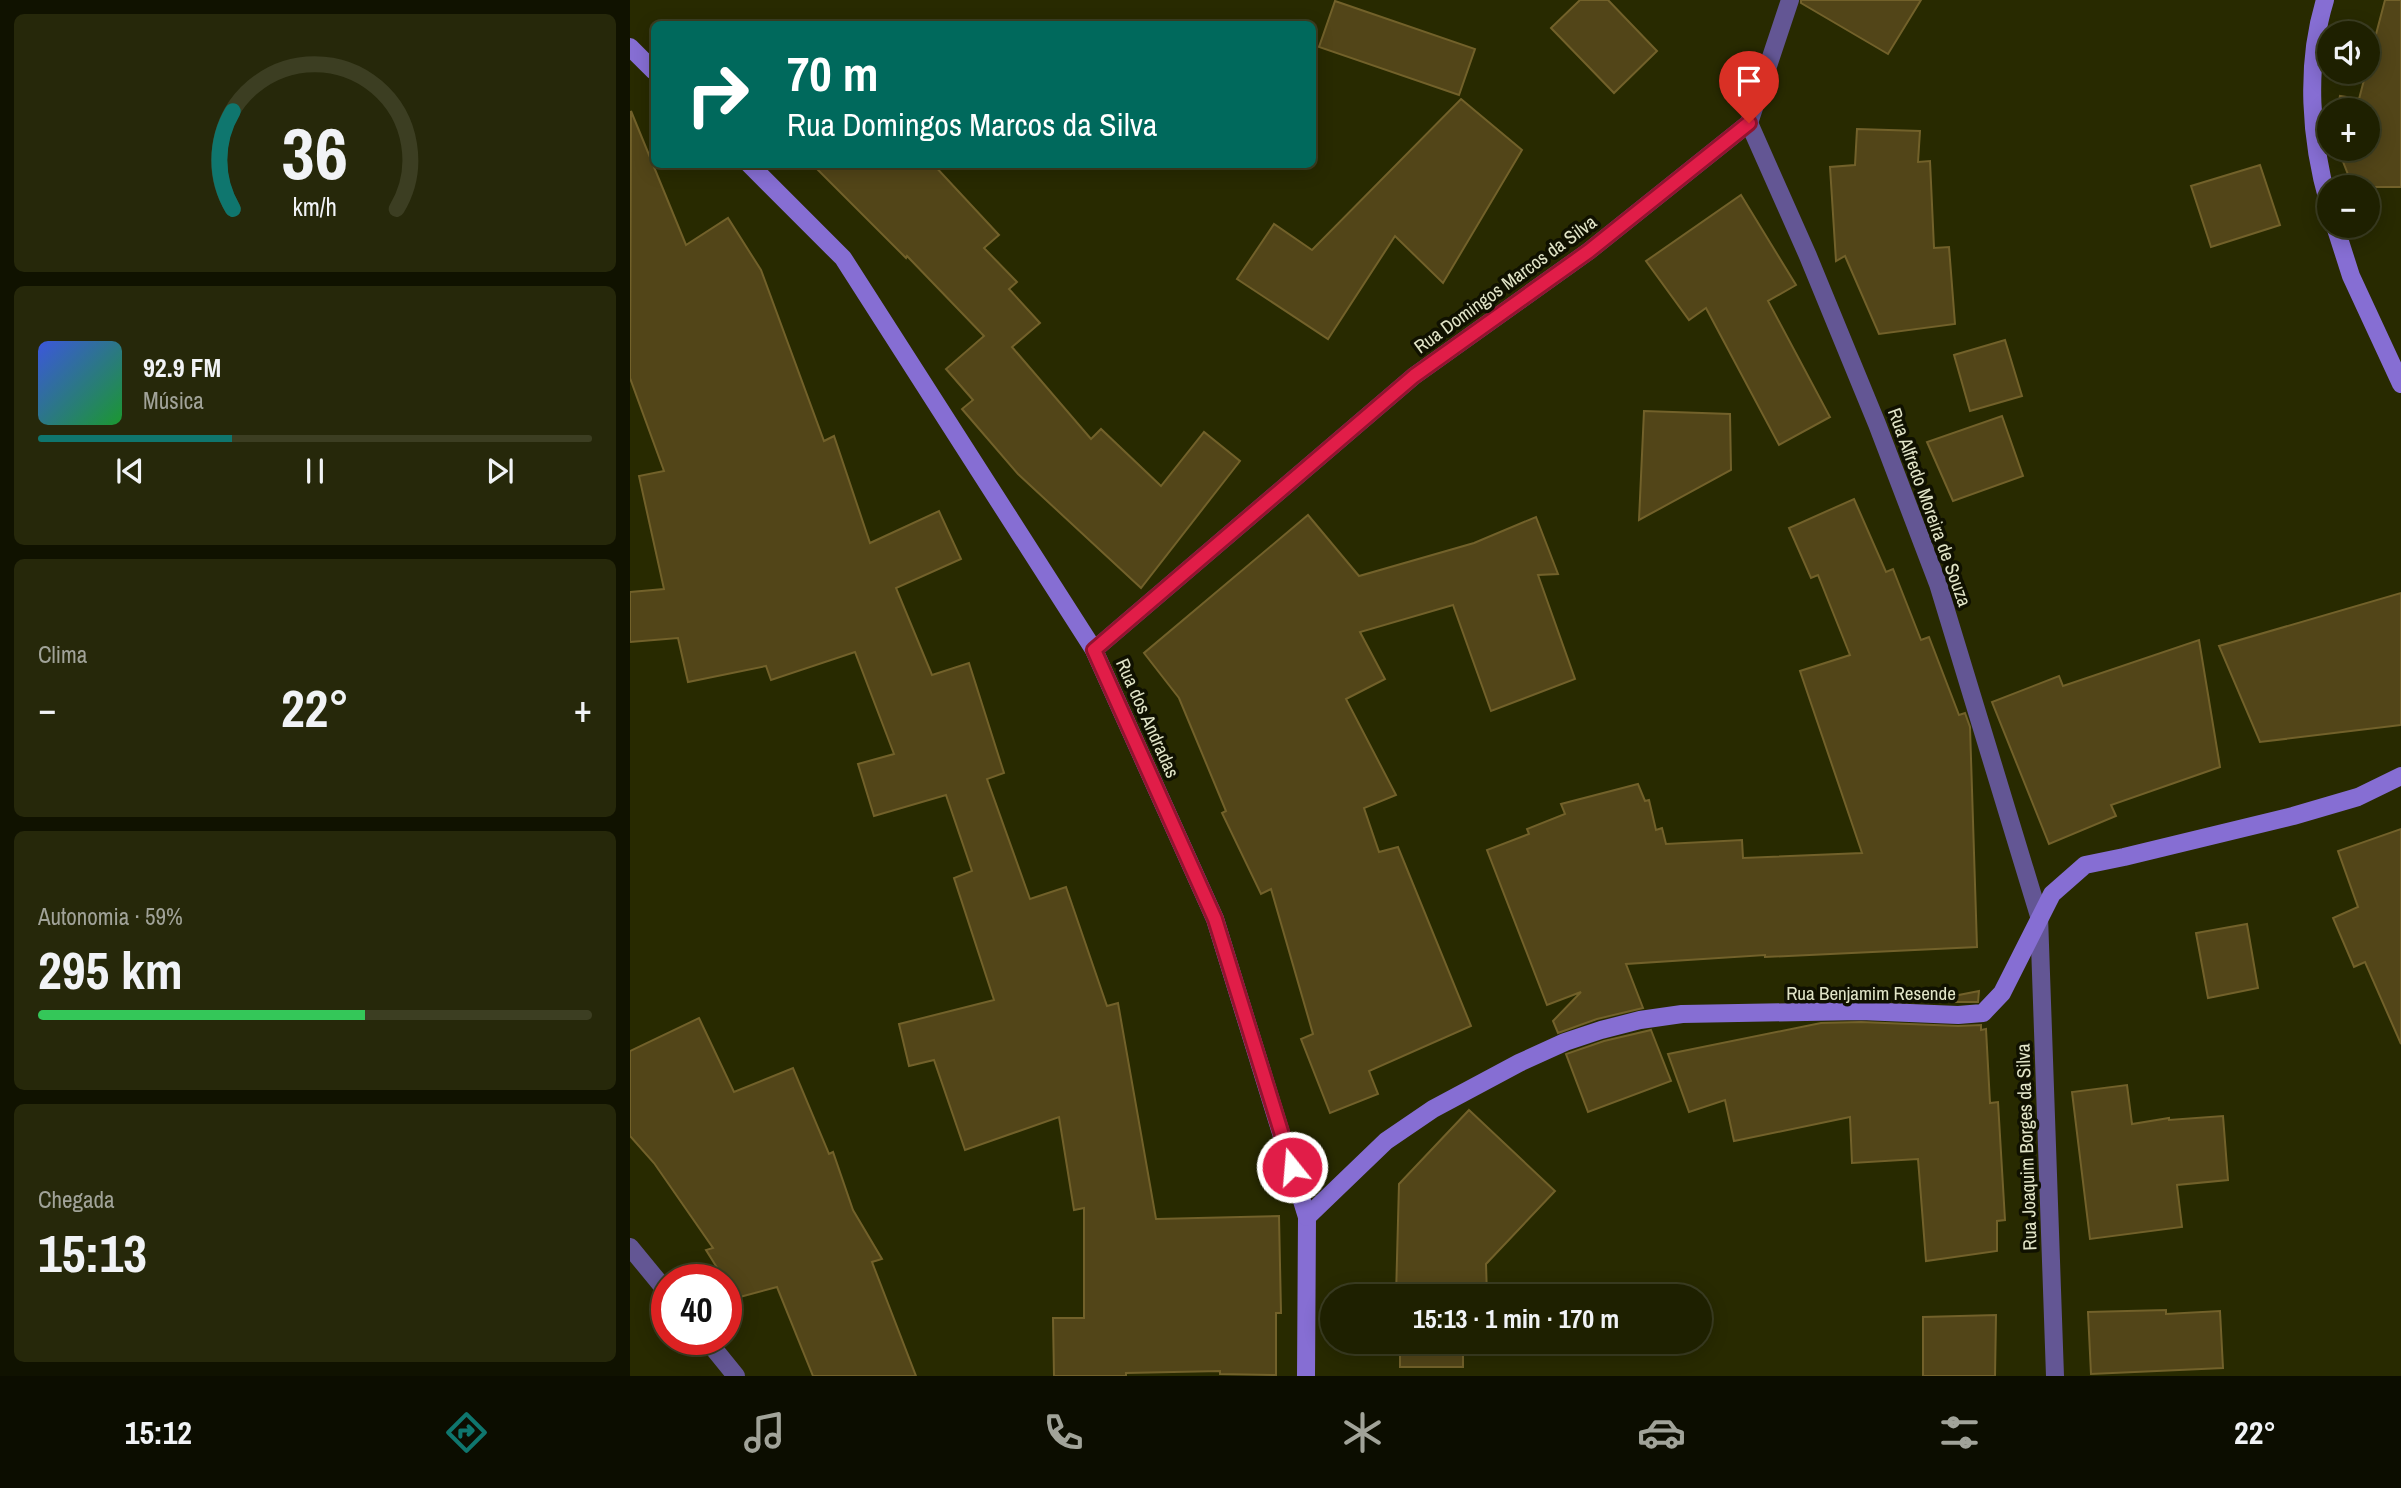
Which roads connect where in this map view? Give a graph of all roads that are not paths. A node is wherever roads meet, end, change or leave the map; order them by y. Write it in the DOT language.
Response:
graph roads {
  1 [pos="1790,0"];
  2 [pos="2325,0"];
  3 [pos="630,47"];
  4 [pos="651,68"];
  5 [pos="1749,123"];
  6 [pos="753,168"];
  7 [pos="2323,175"];
  8 [pos="2339,238"];
  9 [pos="2401,384"];
  10 [pos="1094,650"];
  11 [pos="2401,776"];
  12 [pos="2039,916"];
  13 [pos="1307,1217"];
  14 [pos="630,1247"];
  15 [pos="651,1273"];
  16 [pos="719,1355"];
  17 [pos="736,1376"];
  18 [pos="1306,1376"];
  19 [pos="2055,1376"];
  1 -- 5 [label="street"];
  2 -- 7 [label="street"];
  3 -- 4 [label="street"];
  5 -- 10 [label="street, Rua Domingos Marcos da Silva"];
  5 -- 12 [label="street, Rua Alfredo Moreira de Souza"];
  6 -- 10 [label="street, Rua dos Andradas"];
  8 -- 9 [label="street"];
  10 -- 13 [label="street, Rua dos Andradas"];
  11 -- 12 [label="street, Rua Benjamim Resende"];
  12 -- 13 [label="street, Rua Benjamim Resende"];
  12 -- 19 [label="street, Rua Joaquim Borges da Silva"];
  13 -- 18 [label="street, Rua dos Andradas"];
  14 -- 15 [label="street"];
  16 -- 17 [label="street"];
}
